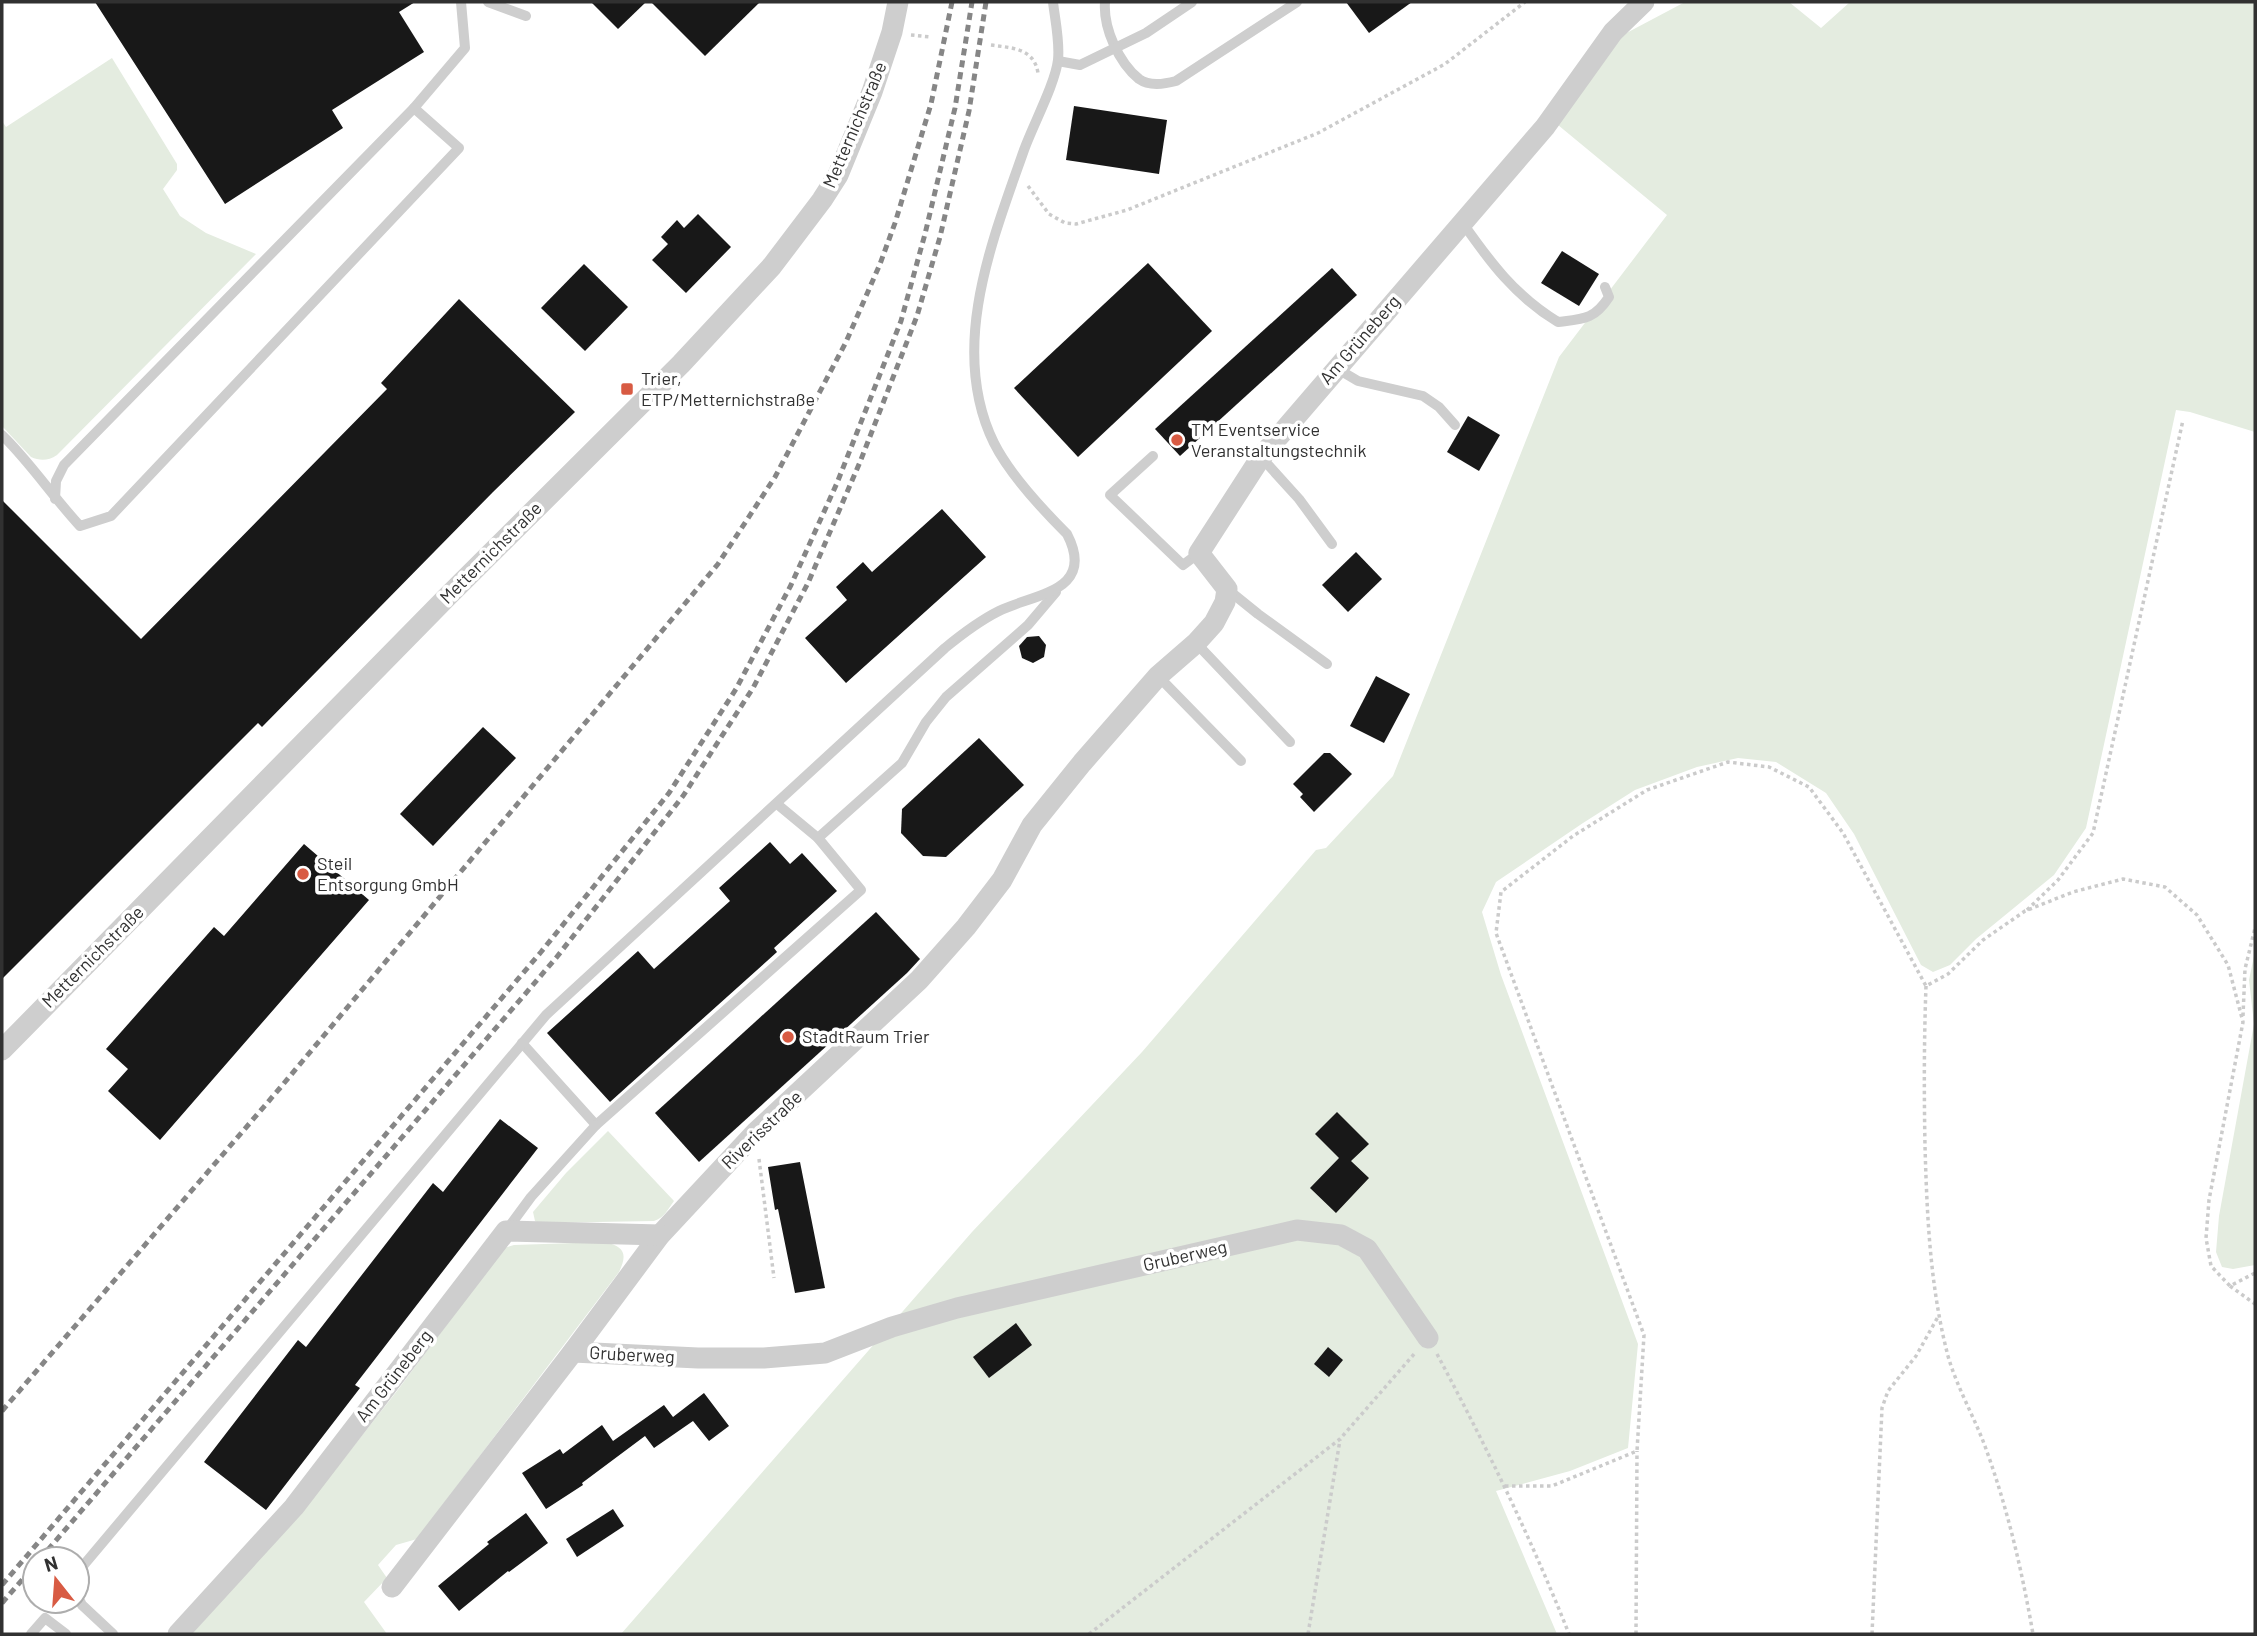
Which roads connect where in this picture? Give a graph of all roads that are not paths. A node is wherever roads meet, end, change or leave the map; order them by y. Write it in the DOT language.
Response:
graph roads {
  1 [pos="461,2"];
  2 [pos="488,2"];
  3 [pos="898,2"];
  4 [pos="1053,2"];
  5 [pos="1105,2"];
  6 [pos="1192,2"];
  7 [pos="1297,2"];
  8 [pos="1644,2"];
  9 [pos="526,16"];
  10 [pos="1114,49"];
  11 [pos="1058,61"];
  12 [pos="414,108"];
  13 [pos="1462,222"];
  14 [pos="1605,287"];
  15 [pos="1336,368"];
  16 [pos="1455,425"];
  17 [pos="2,435"];
  18 [pos="1153,456"];
  19 [pos="1261,457"];
  20 [pos="55,499"];
  21 [pos="1332,544"];
  22 [pos="1199,553"];
  23 [pos="1059,589"];
  24 [pos="1227,589"];
  25 [pos="1196,643"];
  26 [pos="1327,664"];
  27 [pos="1153,681"];
  28 [pos="1290,742"];
  29 [pos="1241,761"];
  30 [pos="777,804"];
  31 [pos="818,838"];
  32 [pos="522,1044"];
  33 [pos="2,1050"];
  34 [pos="596,1125"];
  35 [pos="506,1231"];
  36 [pos="660,1235"];
  37 [pos="1429,1338"];
  38 [pos="573,1352"];
  39 [pos="91,1556"];
  40 [pos="392,1587"];
  41 [pos="91,1613"];
  42 [pos="31,1634"];
  43 [pos="66,1634"];
  44 [pos="113,1634"];
  45 [pos="178,1634"];
  1 -- 12 [label="lane"];
  2 -- 9 [label="lane"];
  3 -- 33 [label="street, Metternichstraße"];
  4 -- 11 [label="lane"];
  5 -- 10 [label="lane"];
  6 -- 10 [label="lane"];
  7 -- 10 [label="lane"];
  8 -- 13 [label="street, Am Grüneberg"];
  10 -- 11 [label="lane"];
  11 -- 23 [label="lane"];
  12 -- 20 [label="lane"];
  12 -- 20 [label="lane"];
  13 -- 14 [label="lane"];
  13 -- 15 [label="street, Am Grüneberg"];
  15 -- 16 [label="lane"];
  15 -- 19 [label="street, Am Grüneberg"];
  17 -- 20 [label="lane"];
  18 -- 22 [label="lane"];
  19 -- 21 [label="lane"];
  19 -- 22 [label="street, Am Grüneberg"];
  22 -- 24 [label="street"];
  23 -- 30 [label="lane"];
  23 -- 31 [label="lane"];
  24 -- 25 [label="street"];
  24 -- 26 [label="lane"];
  25 -- 27 [label="street"];
  25 -- 28 [label="lane"];
  27 -- 29 [label="lane"];
  27 -- 36 [label="street, Riverisstraße"];
  30 -- 31 [label="lane"];
  30 -- 32 [label="lane"];
  31 -- 34 [label="lane"];
  32 -- 34 [label="lane"];
  32 -- 39 [label="lane"];
  34 -- 35 [label="lane"];
  35 -- 36 [label="street"];
  35 -- 45 [label="street, Am Grüneberg"];
  36 -- 38 [label="street, Riverisstraße"];
  37 -- 38 [label="street, Gruberweg"];
  38 -- 40 [label="street, Riverisstraße"];
  41 -- 44 [label="lane"];
  42 -- 43 [label="lane"];
}
